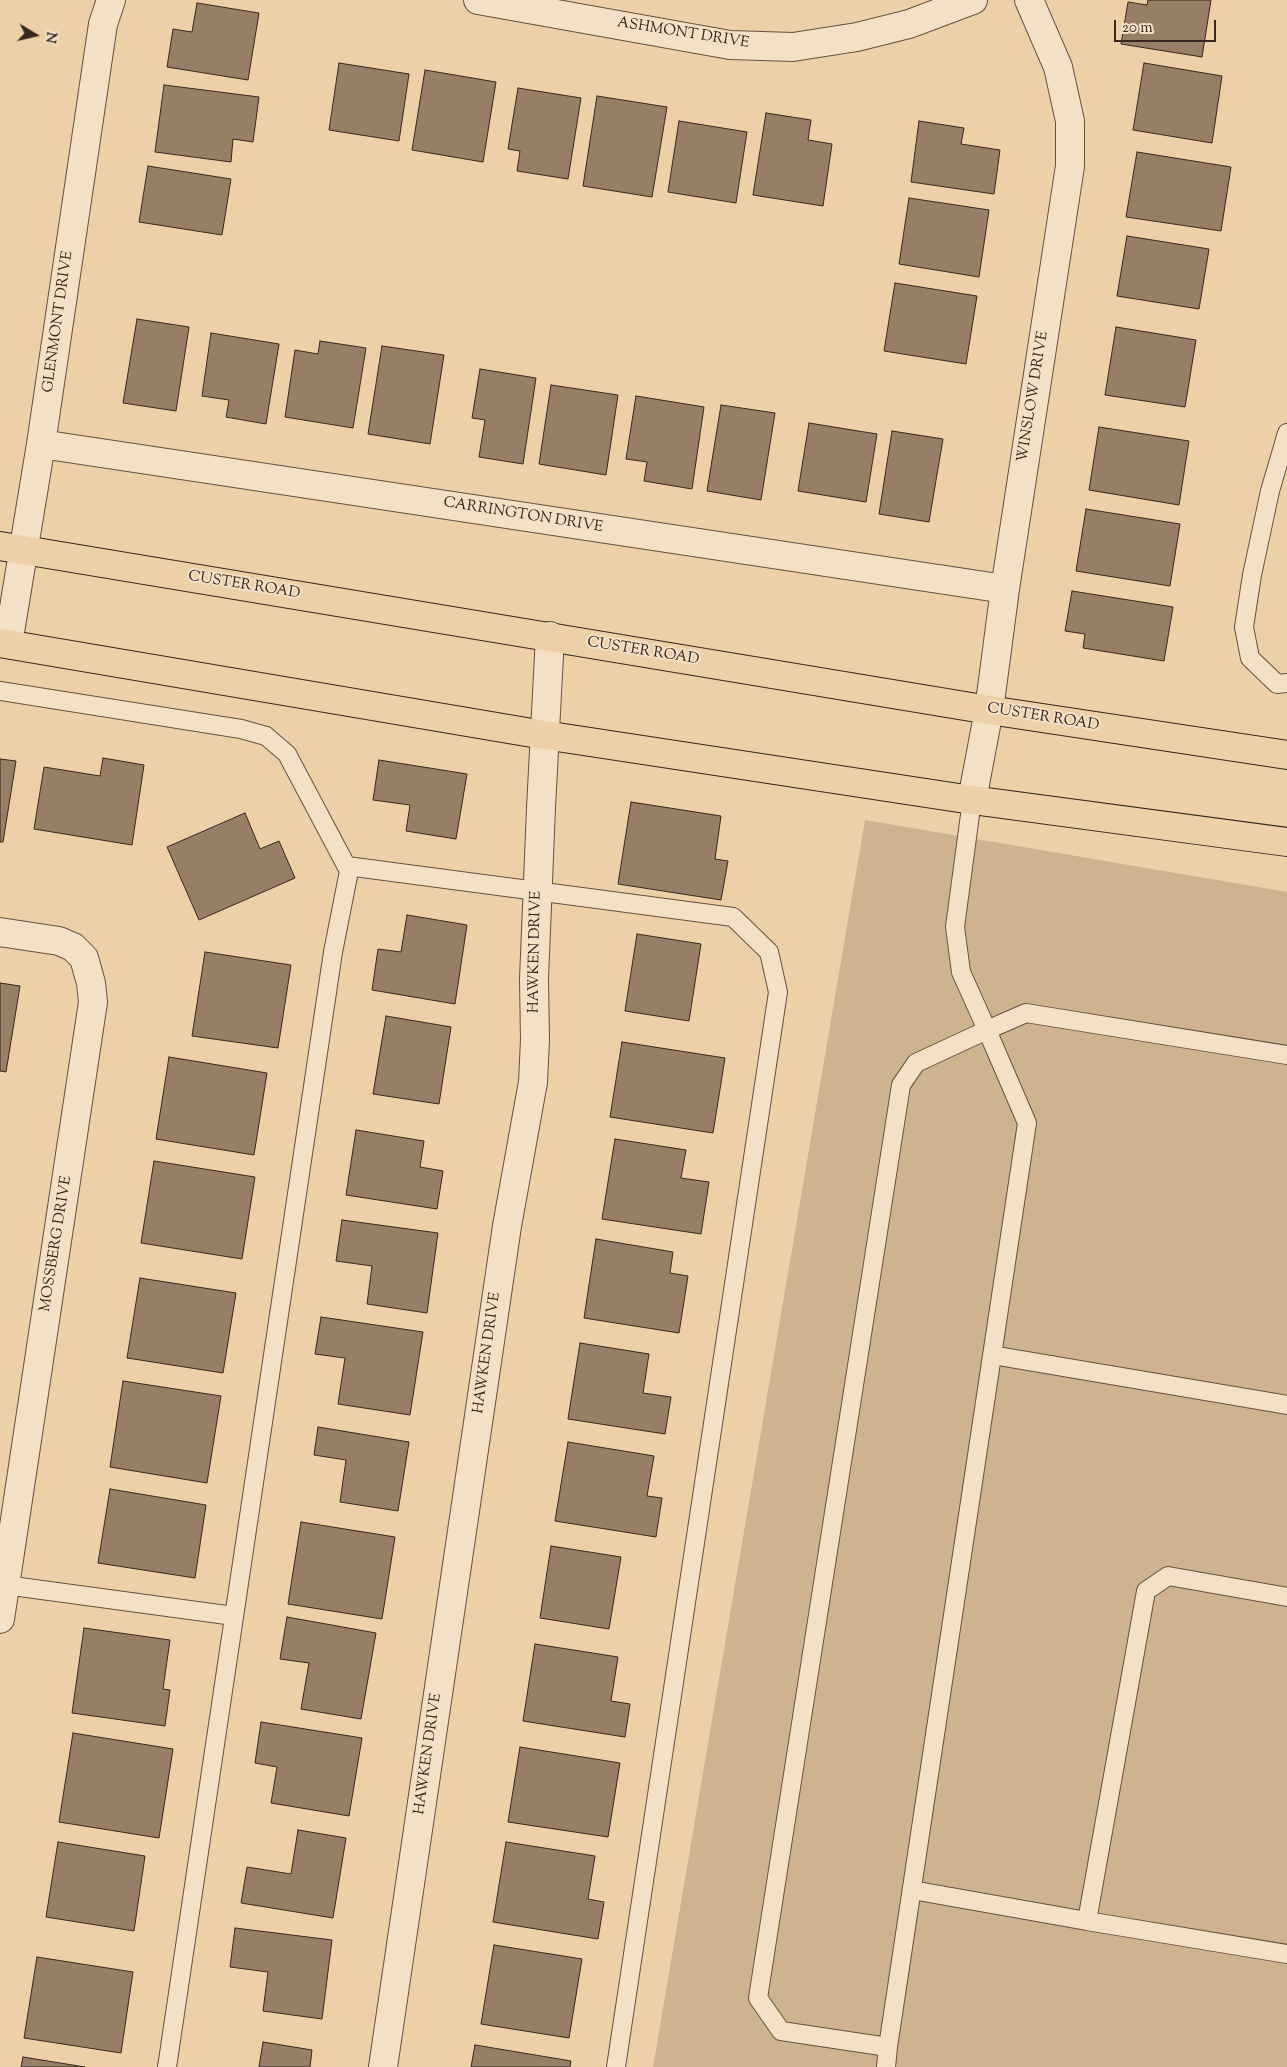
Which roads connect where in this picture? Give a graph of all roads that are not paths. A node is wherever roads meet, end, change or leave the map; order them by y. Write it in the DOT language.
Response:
graph roads {
  1 [pos="111,0"];
  2 [pos="478,0"];
  3 [pos="973,0"];
  4 [pos="1029,0"];
  5 [pos="597,10"];
  6 [pos="1287,433"];
  7 [pos="41,444"];
  8 [pos="12,548"];
  9 [pos="1005,589"];
  10 [pos="550,636"];
  11 [pos="4,644"];
  12 [pos="1287,683"];
  13 [pos="0,690"];
  14 [pos="989,710"];
  15 [pos="544,734"];
  16 [pos="1287,755"];
  17 [pos="972,800"];
  18 [pos="1287,842"];
  19 [pos="346,866"];
  20 [pos="538,892"];
  21 [pos="0,932"];
  22 [pos="986,1030"];
  23 [pos="1287,1055"];
  24 [pos="992,1354"];
  25 [pos="1287,1406"];
  26 [pos="5,1585"];
  27 [pos="1287,1597"];
  28 [pos="234,1616"];
  29 [pos="0,1619"];
  30 [pos="912,1890"];
  31 [pos="1088,1921"];
  32 [pos="1287,1954"];
  33 [pos="888,2047"];
  34 [pos="167,2067"];
  35 [pos="383,2067"];
  36 [pos="616,2067"];
  37 [pos="886,2067"];
  1 -- 7 [label="street, GLENMONT DRIVE"];
  2 -- 5 [label="street, ASHMONT DRIVE"];
  3 -- 5 [label="street, ASHMONT DRIVE"];
  4 -- 9 [label="street, WINSLOW DRIVE"];
  6 -- 12 [label="lane"];
  7 -- 8 [label="street, GLENMONT DRIVE"];
  7 -- 9 [label="street, CARRINGTON DRIVE"];
  8 -- 10 [label="main road, CUSTER ROAD"];
  8 -- 11 [label="street, GLENMONT DRIVE"];
  9 -- 14 [label="street, WINSLOW DRIVE"];
  10 -- 14 [label="main road, CUSTER ROAD"];
  10 -- 15 [label="street, HAWKEN DRIVE"];
  11 -- 15 [label="main road"];
  13 -- 19 [label="lane"];
  14 -- 16 [label="main road, CUSTER ROAD"];
  14 -- 17 [label="street, WINSLOW DRIVE"];
  15 -- 17 [label="main road"];
  15 -- 20 [label="street, HAWKEN DRIVE"];
  17 -- 18 [label="main road"];
  17 -- 22 [label="lane"];
  19 -- 20 [label="lane"];
  19 -- 28 [label="lane"];
  20 -- 35 [label="street, HAWKEN DRIVE"];
  20 -- 36 [label="lane"];
  21 -- 26 [label="street, MOSSBERG DRIVE"];
  22 -- 23 [label="lane"];
  22 -- 24 [label="lane"];
  22 -- 33 [label="lane"];
  24 -- 25 [label="lane"];
  24 -- 30 [label="lane"];
  26 -- 28 [label="lane"];
  26 -- 29 [label="street, MOSSBERG DRIVE"];
  27 -- 31 [label="lane"];
  28 -- 34 [label="lane"];
  30 -- 31 [label="lane"];
  30 -- 33 [label="lane"];
  31 -- 32 [label="lane"];
  33 -- 37 [label="lane"];
}
